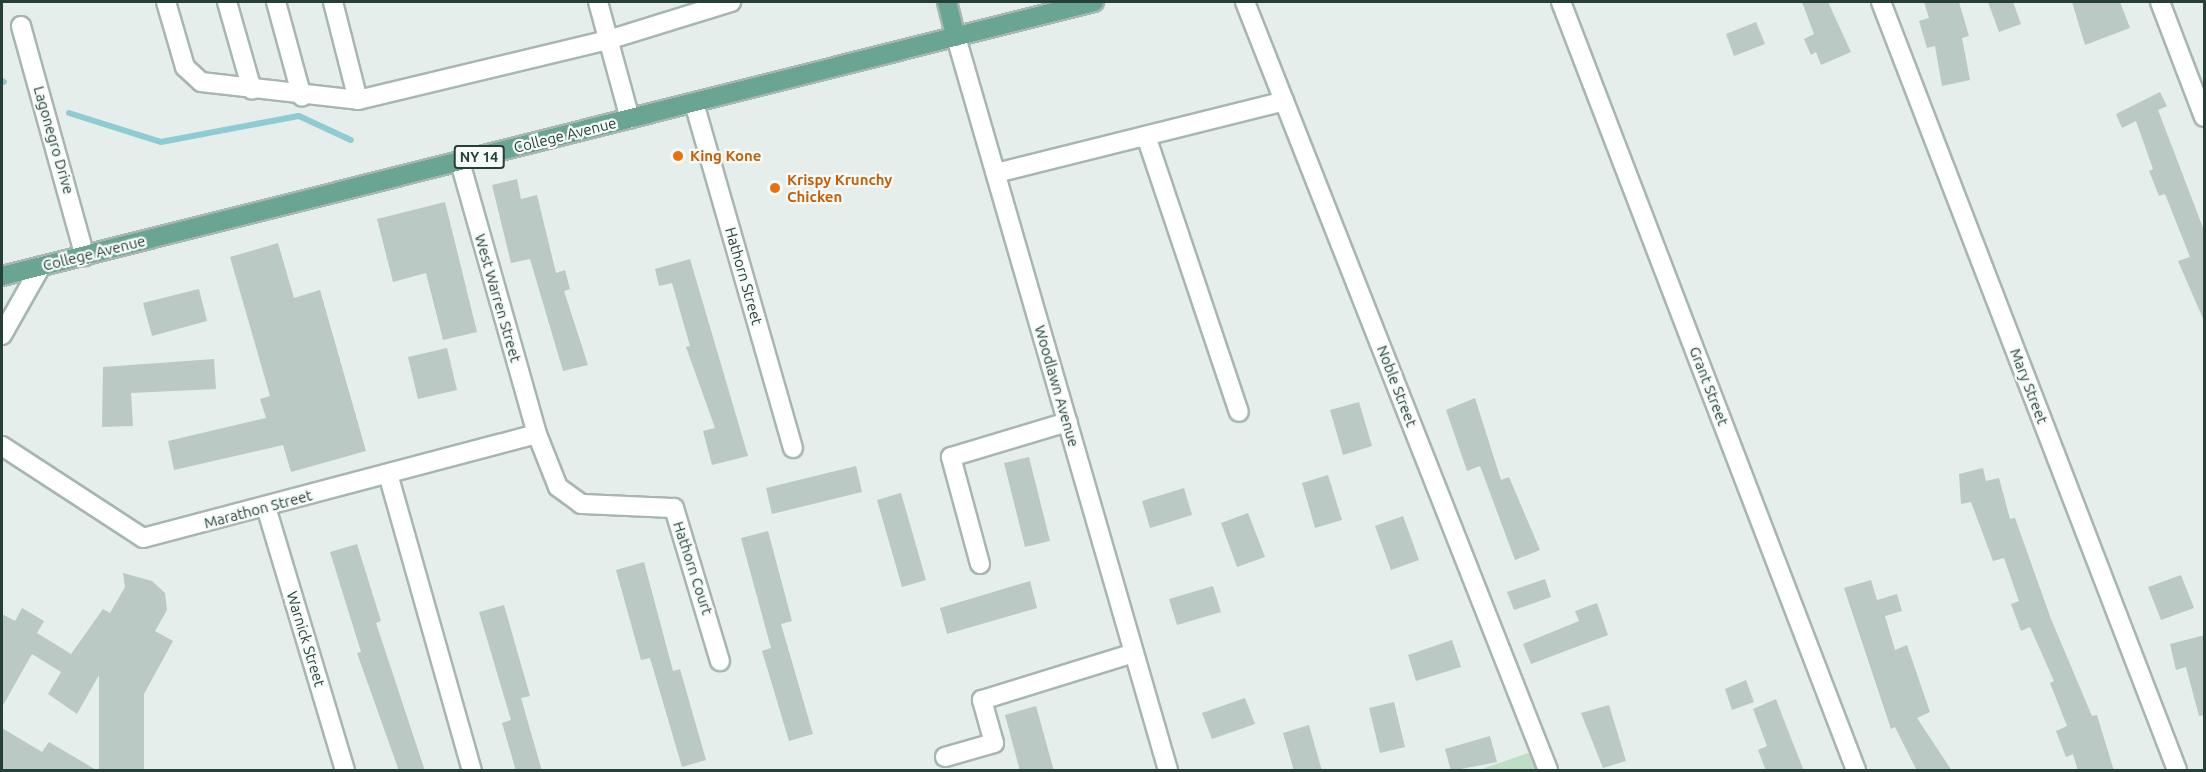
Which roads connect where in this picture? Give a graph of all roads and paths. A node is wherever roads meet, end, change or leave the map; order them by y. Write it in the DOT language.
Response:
graph roads {
  1 [pos="166,2"];
  2 [pos="226,2"];
  3 [pos="276,2"];
  4 [pos="333,2"];
  5 [pos="598,2"];
  6 [pos="730,2"];
  7 [pos="947,2"];
  8 [pos="1094,2"];
  9 [pos="1245,2"];
  10 [pos="1561,2"];
  11 [pos="1881,2"];
  12 [pos="2160,2"];
  13 [pos="21,26"];
  14 [pos="956,37"];
  15 [pos="608,40"];
  16 [pos="252,90"];
  17 [pos="302,97"];
  18 [pos="358,100"];
  19 [pos="1284,101"];
  20 [pos="694,103"];
  21 [pos="2203,107"];
  22 [pos="630,119"];
  23 [pos="1146,136"];
  24 [pos="460,162"];
  25 [pos="996,173"];
  26 [pos="85,256"];
  27 [pos="41,266"];
  28 [pos="2,276"];
  29 [pos="2,335"];
  30 [pos="1239,411"];
  31 [pos="1068,422"];
  32 [pos="537,434"];
  33 [pos="2,446"];
  34 [pos="793,448"];
  35 [pos="388,474"];
  36 [pos="266,507"];
  37 [pos="980,564"];
  38 [pos="1134,653"];
  39 [pos="720,661"];
  40 [pos="945,757"];
  41 [pos="345,771"];
  42 [pos="472,771"];
  43 [pos="1168,771"];
  44 [pos="1548,771"];
  45 [pos="1856,771"];
  46 [pos="2177,771"];
  1 -- 16 [label="street"];
  2 -- 16 [label="street"];
  3 -- 17 [label="street"];
  4 -- 18 [label="street"];
  5 -- 15 [label="street"];
  6 -- 15 [label="street"];
  7 -- 14 [label="main road, Woodlawn Avenue"];
  8 -- 14 [label="main road, College Avenue"];
  9 -- 19 [label="street, Noble Street"];
  10 -- 45 [label="street, Grant Street"];
  11 -- 46 [label="street, Mary Street"];
  12 -- 21 [label="street"];
  13 -- 26 [label="street, Lagonegro Drive"];
  14 -- 20 [label="main road, College Avenue / NY 14"];
  14 -- 25 [label="street, Woodlawn Avenue"];
  15 -- 18 [label="street"];
  15 -- 22 [label="street"];
  16 -- 17 [label="street"];
  17 -- 18 [label="street"];
  19 -- 23 [label="street"];
  19 -- 44 [label="street, Noble Street"];
  20 -- 22 [label="main road, College Avenue / NY 14"];
  20 -- 34 [label="street, Hathorn Street"];
  22 -- 24 [label="main road, College Avenue / NY 14"];
  23 -- 25 [label="street"];
  23 -- 30 [label="street"];
  24 -- 26 [label="main road, College Avenue / NY 14"];
  24 -- 32 [label="street, West Warren Street"];
  25 -- 31 [label="street, Woodlawn Avenue"];
  26 -- 27 [label="main road, College Avenue / NY 14"];
  27 -- 28 [label="main road, College Avenue / NY 14"];
  27 -- 29 [label="street"];
  31 -- 37 [label="street"];
  31 -- 38 [label="street, Woodlawn Avenue"];
  32 -- 35 [label="street, Marathon Street"];
  32 -- 39 [label="street, Hathorn Court"];
  33 -- 36 [label="street, Marathon Street"];
  35 -- 36 [label="street, Marathon Street"];
  35 -- 42 [label="street"];
  36 -- 41 [label="street, Warnick Street"];
  38 -- 40 [label="street"];
  38 -- 43 [label="street, Woodlawn Avenue"];
}
